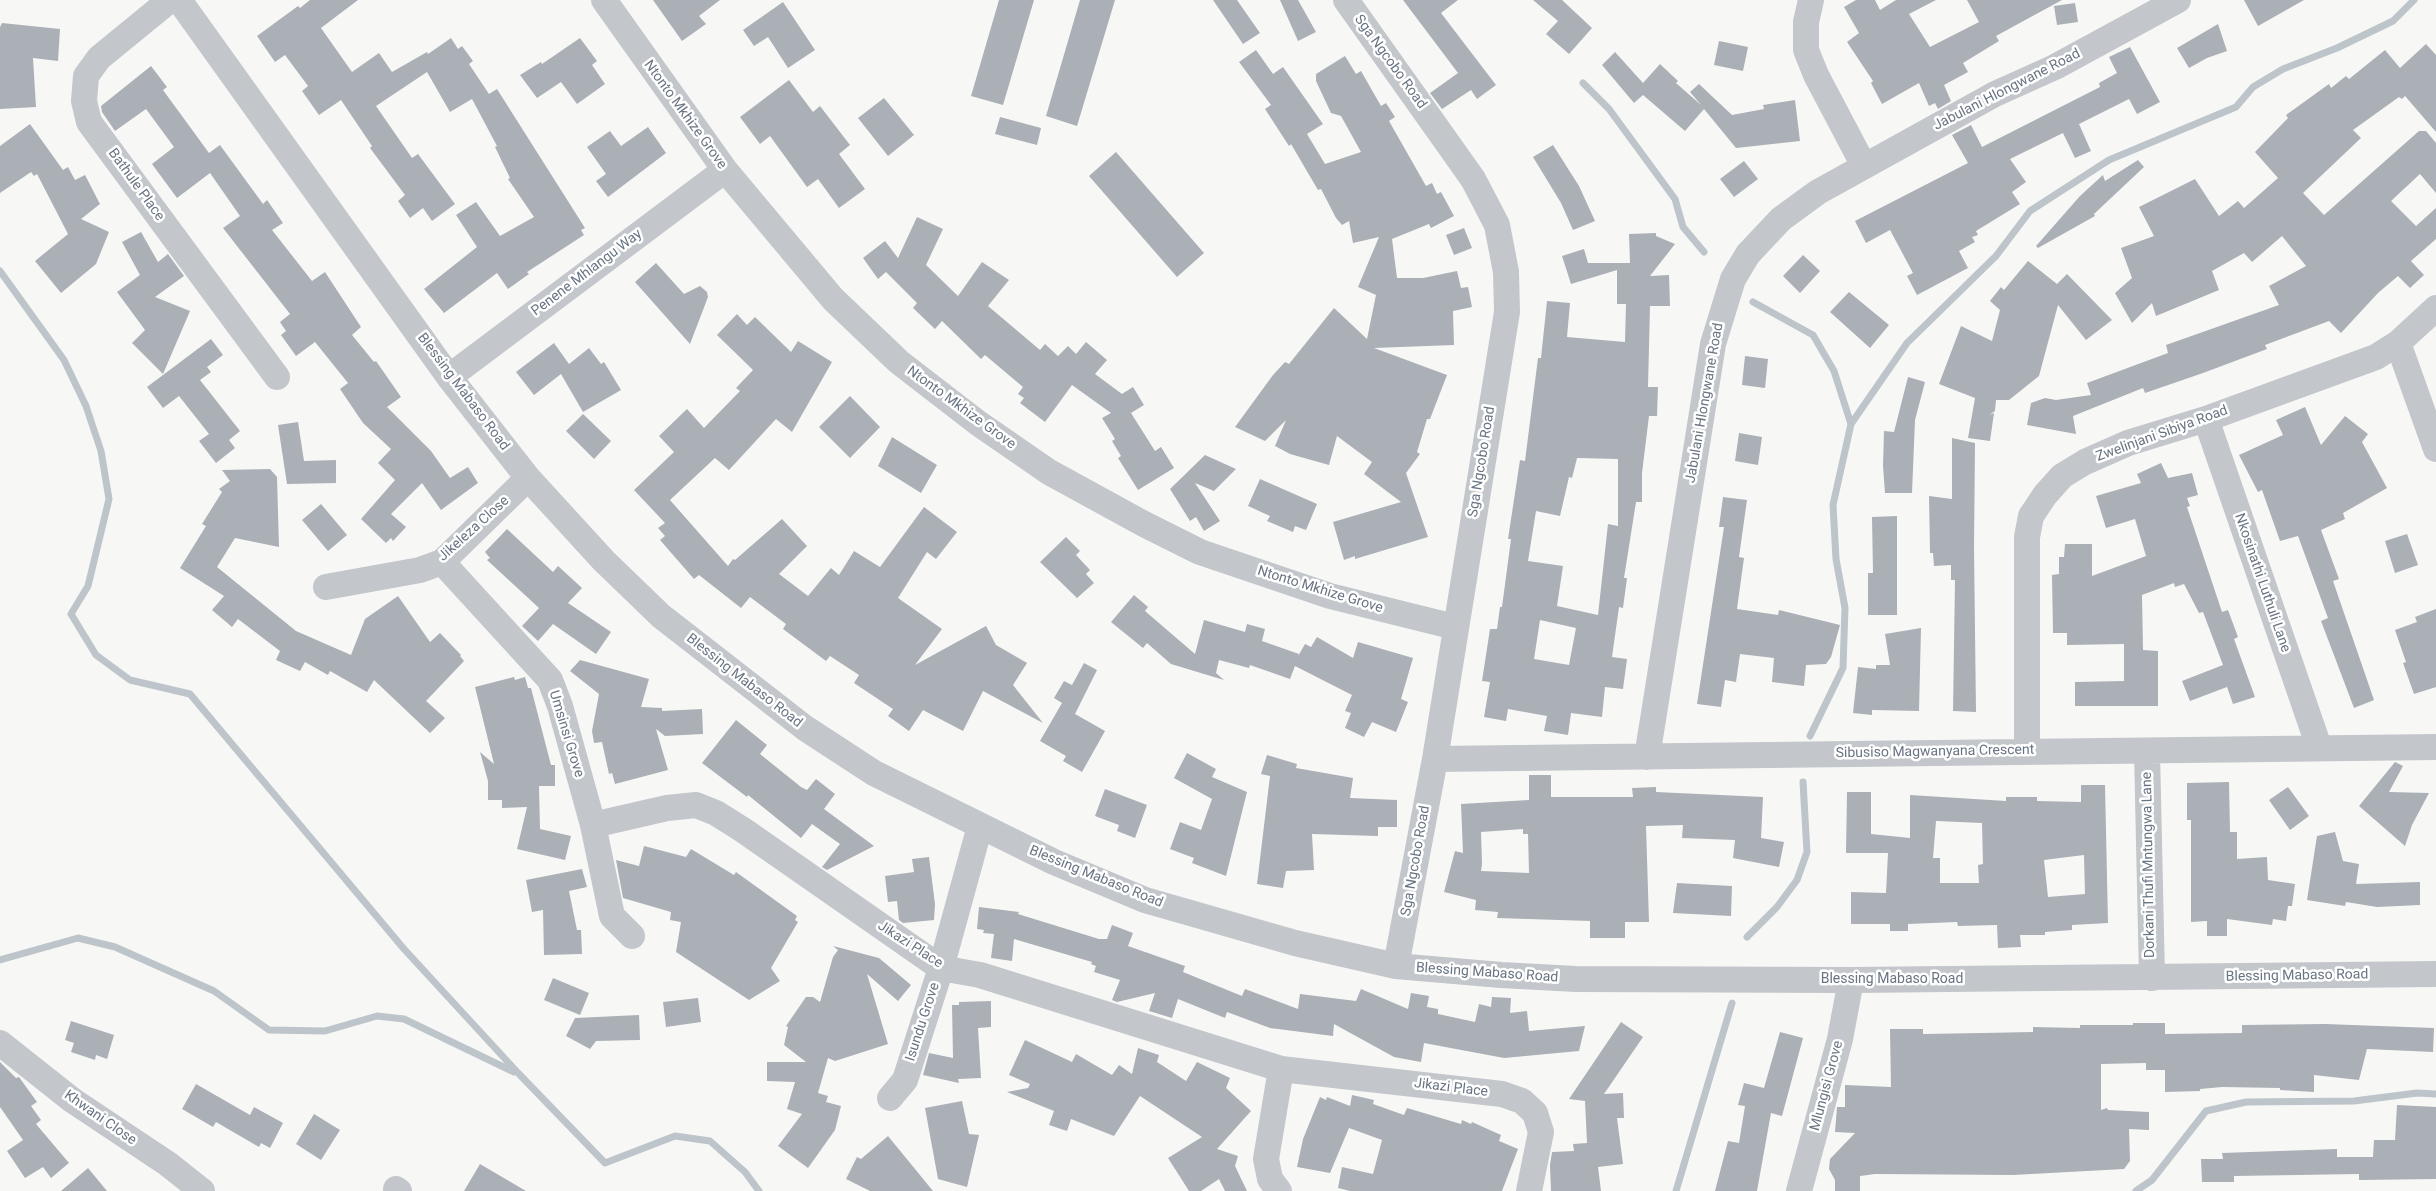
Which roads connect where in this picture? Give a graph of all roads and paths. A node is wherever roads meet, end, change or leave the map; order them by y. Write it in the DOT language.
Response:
graph roads {
  1 [pos="170,0"];
  2 [pos="179,0"];
  3 [pos="604,0"];
  4 [pos="1346,0"];
  5 [pos="1811,0"];
  6 [pos="2178,0"];
  7 [pos="1864,166"];
  8 [pos="725,170"];
  9 [pos="2436,308"];
  10 [pos="2398,343"];
  11 [pos="277,377"];
  12 [pos="449,377"];
  13 [pos="2206,419"];
  14 [pos="2436,449"];
  15 [pos="528,478"];
  16 [pos="442,562"];
  17 [pos="326,587"];
  18 [pos="1455,627"];
  19 [pos="2436,747"];
  20 [pos="2318,748"];
  21 [pos="2027,751"];
  22 [pos="2147,751"];
  23 [pos="1647,756"];
  24 [pos="1435,759"];
  25 [pos="593,825"];
  26 [pos="980,826"];
  27 [pos="632,936"];
  28 [pos="1396,966"];
  29 [pos="941,968"];
  30 [pos="2436,974"];
  31 [pos="2152,978"];
  32 [pos="1851,980"];
  33 [pos="0,1043"];
  34 [pos="1281,1069"];
  35 [pos="890,1098"];
  36 [pos="202,1191"];
  37 [pos="1279,1191"];
  38 [pos="1529,1191"];
  39 [pos="1799,1191"];
  1 -- 11 [label="street, Bathule Place"];
  2 -- 12 [label="street, Blessing Mabaso Road"];
  3 -- 8 [label="street, Ntonto Mkhize Grove"];
  4 -- 18 [label="street, Sga Ngcobo Road"];
  5 -- 7 [label="street"];
  6 -- 7 [label="street, Jabulani Hlongwane Road"];
  7 -- 23 [label="street, Jabulani Hlongwane Road"];
  8 -- 12 [label="street, Penene Mhlangu Way"];
  8 -- 18 [label="street, Ntonto Mkhize Grove"];
  9 -- 10 [label="street, Zwelinjani Sibiya Road"];
  10 -- 13 [label="street, Zwelinjani Sibiya Road"];
  10 -- 14 [label="street"];
  12 -- 15 [label="street, Blessing Mabaso Road"];
  13 -- 20 [label="street, Nkosinathi Luthuli Lane"];
  13 -- 21 [label="street, Zwelinjani Sibiya Road"];
  15 -- 16 [label="street, Jikeleza Close"];
  15 -- 26 [label="street, Blessing Mabaso Road"];
  16 -- 17 [label="street, Jikeleza Close"];
  16 -- 25 [label="street, Umsinsi Grove"];
  18 -- 24 [label="street, Sga Ngcobo Road"];
  19 -- 20 [label="street, Sibusiso Magwanyana Crescent"];
  20 -- 22 [label="street, Sibusiso Magwanyana Crescent"];
  21 -- 22 [label="street, Sibusiso Magwanyana Crescent"];
  21 -- 23 [label="street, Sibusiso Magwanyana Crescent"];
  22 -- 31 [label="street, Dorkani Thufi Mntungwa Lane"];
  23 -- 24 [label="street, Sibusiso Magwanyana Crescent"];
  24 -- 28 [label="street, Sga Ngcobo Road"];
  25 -- 27 [label="street, Umsinsi Grove"];
  25 -- 29 [label="street, Jikazi Place"];
  26 -- 28 [label="street, Blessing Mabaso Road"];
  26 -- 29 [label="street, Isundu Grove"];
  28 -- 32 [label="street, Blessing Mabaso Road"];
  29 -- 34 [label="street, Jikazi Place"];
  29 -- 35 [label="street, Isundu Grove"];
  30 -- 31 [label="street, Blessing Mabaso Road"];
  31 -- 32 [label="street, Blessing Mabaso Road"];
  32 -- 39 [label="street, Mlungisi Grove"];
  33 -- 36 [label="street, Khwani Close"];
  34 -- 37 [label="street"];
  34 -- 38 [label="street, Jikazi Place"];
}
